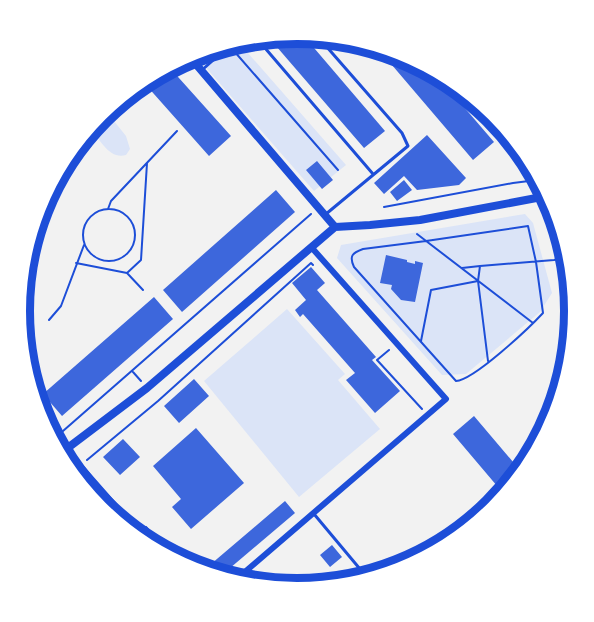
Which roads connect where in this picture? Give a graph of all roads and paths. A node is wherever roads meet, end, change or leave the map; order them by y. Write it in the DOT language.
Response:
graph roads {
  1 [pos="263,46"];
  2 [pos="326,46"];
  3 [pos="233,52"];
  4 [pos="219,56"];
  5 [pos="196,64"];
  6 [pos="202,70"];
  7 [pos="177,131"];
  8 [pos="147,163"];
  9 [pos="338,170"];
  10 [pos="374,174"];
  11 [pos="530,181"];
  12 [pos="538,198"];
  13 [pos="318,207"];
  14 [pos="384,207"];
  15 [pos="108,209"];
  16 [pos="324,215"];
  17 [pos="335,227"];
  18 [pos="417,234"];
  19 [pos="426,242"];
  20 [pos="84,243"];
  21 [pos="312,248"];
  22 [pos="559,259"];
  23 [pos="536,262"];
  24 [pos="76,263"];
  25 [pos="480,266"];
  26 [pos="461,268"];
  27 [pos="318,271"];
  28 [pos="127,273"];
  29 [pos="478,281"];
  30 [pos="143,290"];
  31 [pos="49,320"];
  32 [pos="533,323"];
  33 [pos="421,342"];
  34 [pos="389,350"];
  35 [pos="488,362"];
  36 [pos="428,416"];
  37 [pos="63,432"];
  38 [pos="68,448"];
  39 [pos="87,460"];
  40 [pos="82,469"];
  41 [pos="112,504"];
  42 [pos="313,513"];
  43 [pos="361,570"];
  44 [pos="244,573"];
  1 -- 10 [label="lane"];
  2 -- 10 [label="lane"];
  3 -- 9 [label="path"];
  4 -- 6 [label="lane"];
  5 -- 6 [label="street"];
  6 -- 13 [label="street"];
  7 -- 8 [label="path"];
  8 -- 15 [label="path"];
  8 -- 28 [label="path"];
  10 -- 16 [label="lane"];
  11 -- 14 [label="path"];
  12 -- 17 [label="street"];
  13 -- 16 [label="street"];
  13 -- 37 [label="path"];
  15 -- 20 [label="path"];
  15 -- 20 [label="path"];
  16 -- 17 [label="street"];
  17 -- 21 [label="street"];
  18 -- 19 [label="path"];
  19 -- 23 [label="path"];
  19 -- 26 [label="path"];
  19 -- 33 [label="path"];
  20 -- 24 [label="path"];
  21 -- 36 [label="street"];
  21 -- 38 [label="street"];
  22 -- 23 [label="path"];
  23 -- 25 [label="path"];
  23 -- 32 [label="path"];
  24 -- 28 [label="path"];
  24 -- 31 [label="path"];
  25 -- 26 [label="path"];
  25 -- 29 [label="path"];
  26 -- 29 [label="path"];
  27 -- 39 [label="path"];
  28 -- 30 [label="path"];
  29 -- 32 [label="path"];
  29 -- 33 [label="path"];
  29 -- 35 [label="path"];
  32 -- 35 [label="path"];
  33 -- 35 [label="path"];
  34 -- 36 [label="path"];
  36 -- 42 [label="street"];
  40 -- 41 [label="street"];
  42 -- 43 [label="lane"];
  42 -- 44 [label="street"];
}
